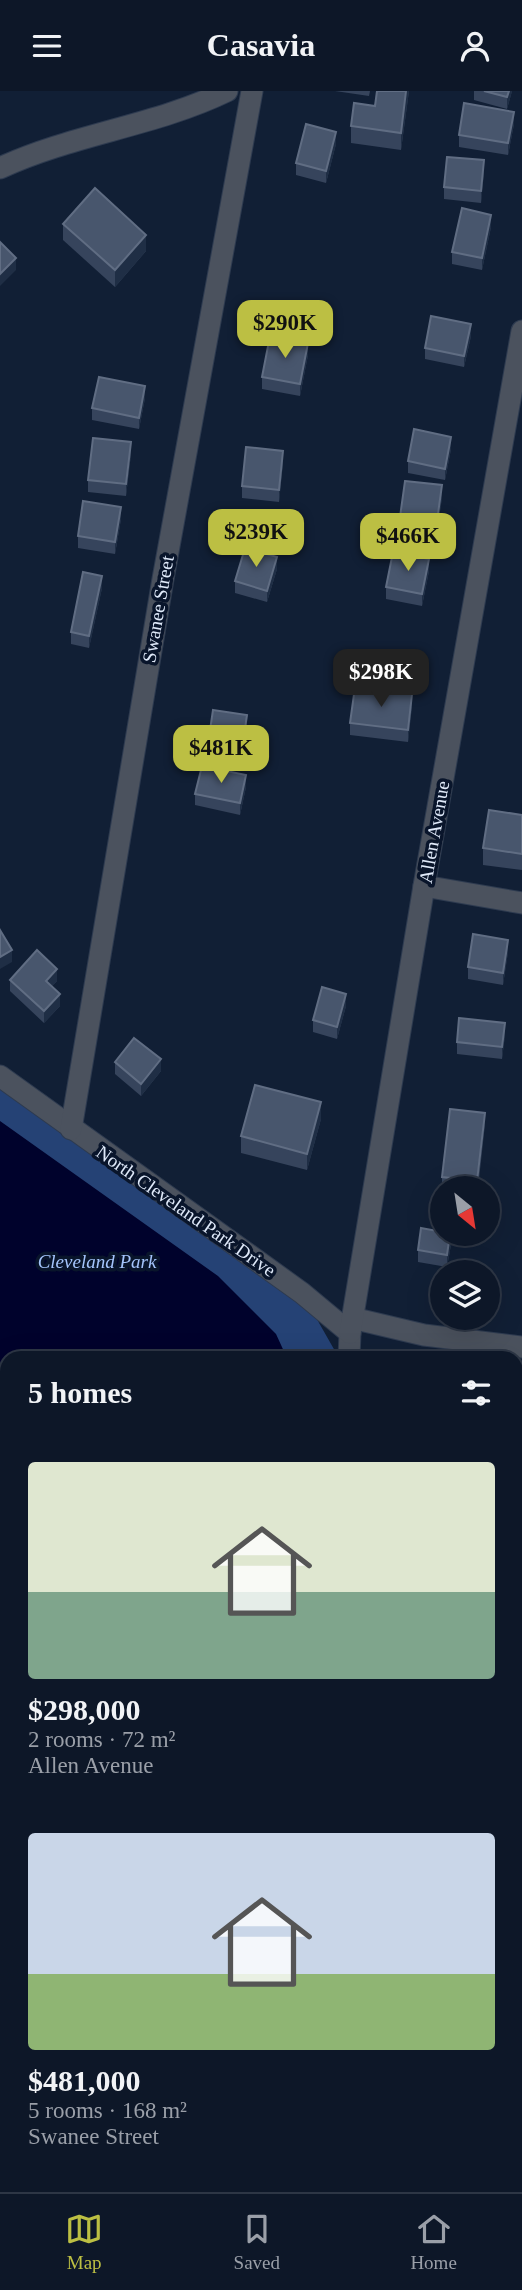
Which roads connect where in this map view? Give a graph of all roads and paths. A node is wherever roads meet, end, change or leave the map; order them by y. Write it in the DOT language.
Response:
graph roads {
  1 [pos="227,91"];
  2 [pos="252,91"];
  3 [pos="0,168"];
  4 [pos="522,331"];
  5 [pos="424,886"];
  6 [pos="522,903"];
  7 [pos="0,1076"];
  8 [pos="71,1129"];
  9 [pos="351,1326"];
  10 [pos="522,1347"];
  11 [pos="349,1351"];
  1 -- 3 [label="street"];
  2 -- 8 [label="street, Swanee Street"];
  4 -- 5 [label="street, Allen Avenue"];
  5 -- 6 [label="street"];
  5 -- 9 [label="street, Allen Avenue"];
  7 -- 8 [label="street, North Cleveland Park Drive"];
  8 -- 9 [label="street, North Cleveland Park Drive"];
  9 -- 10 [label="street"];
  9 -- 11 [label="street"];
}
